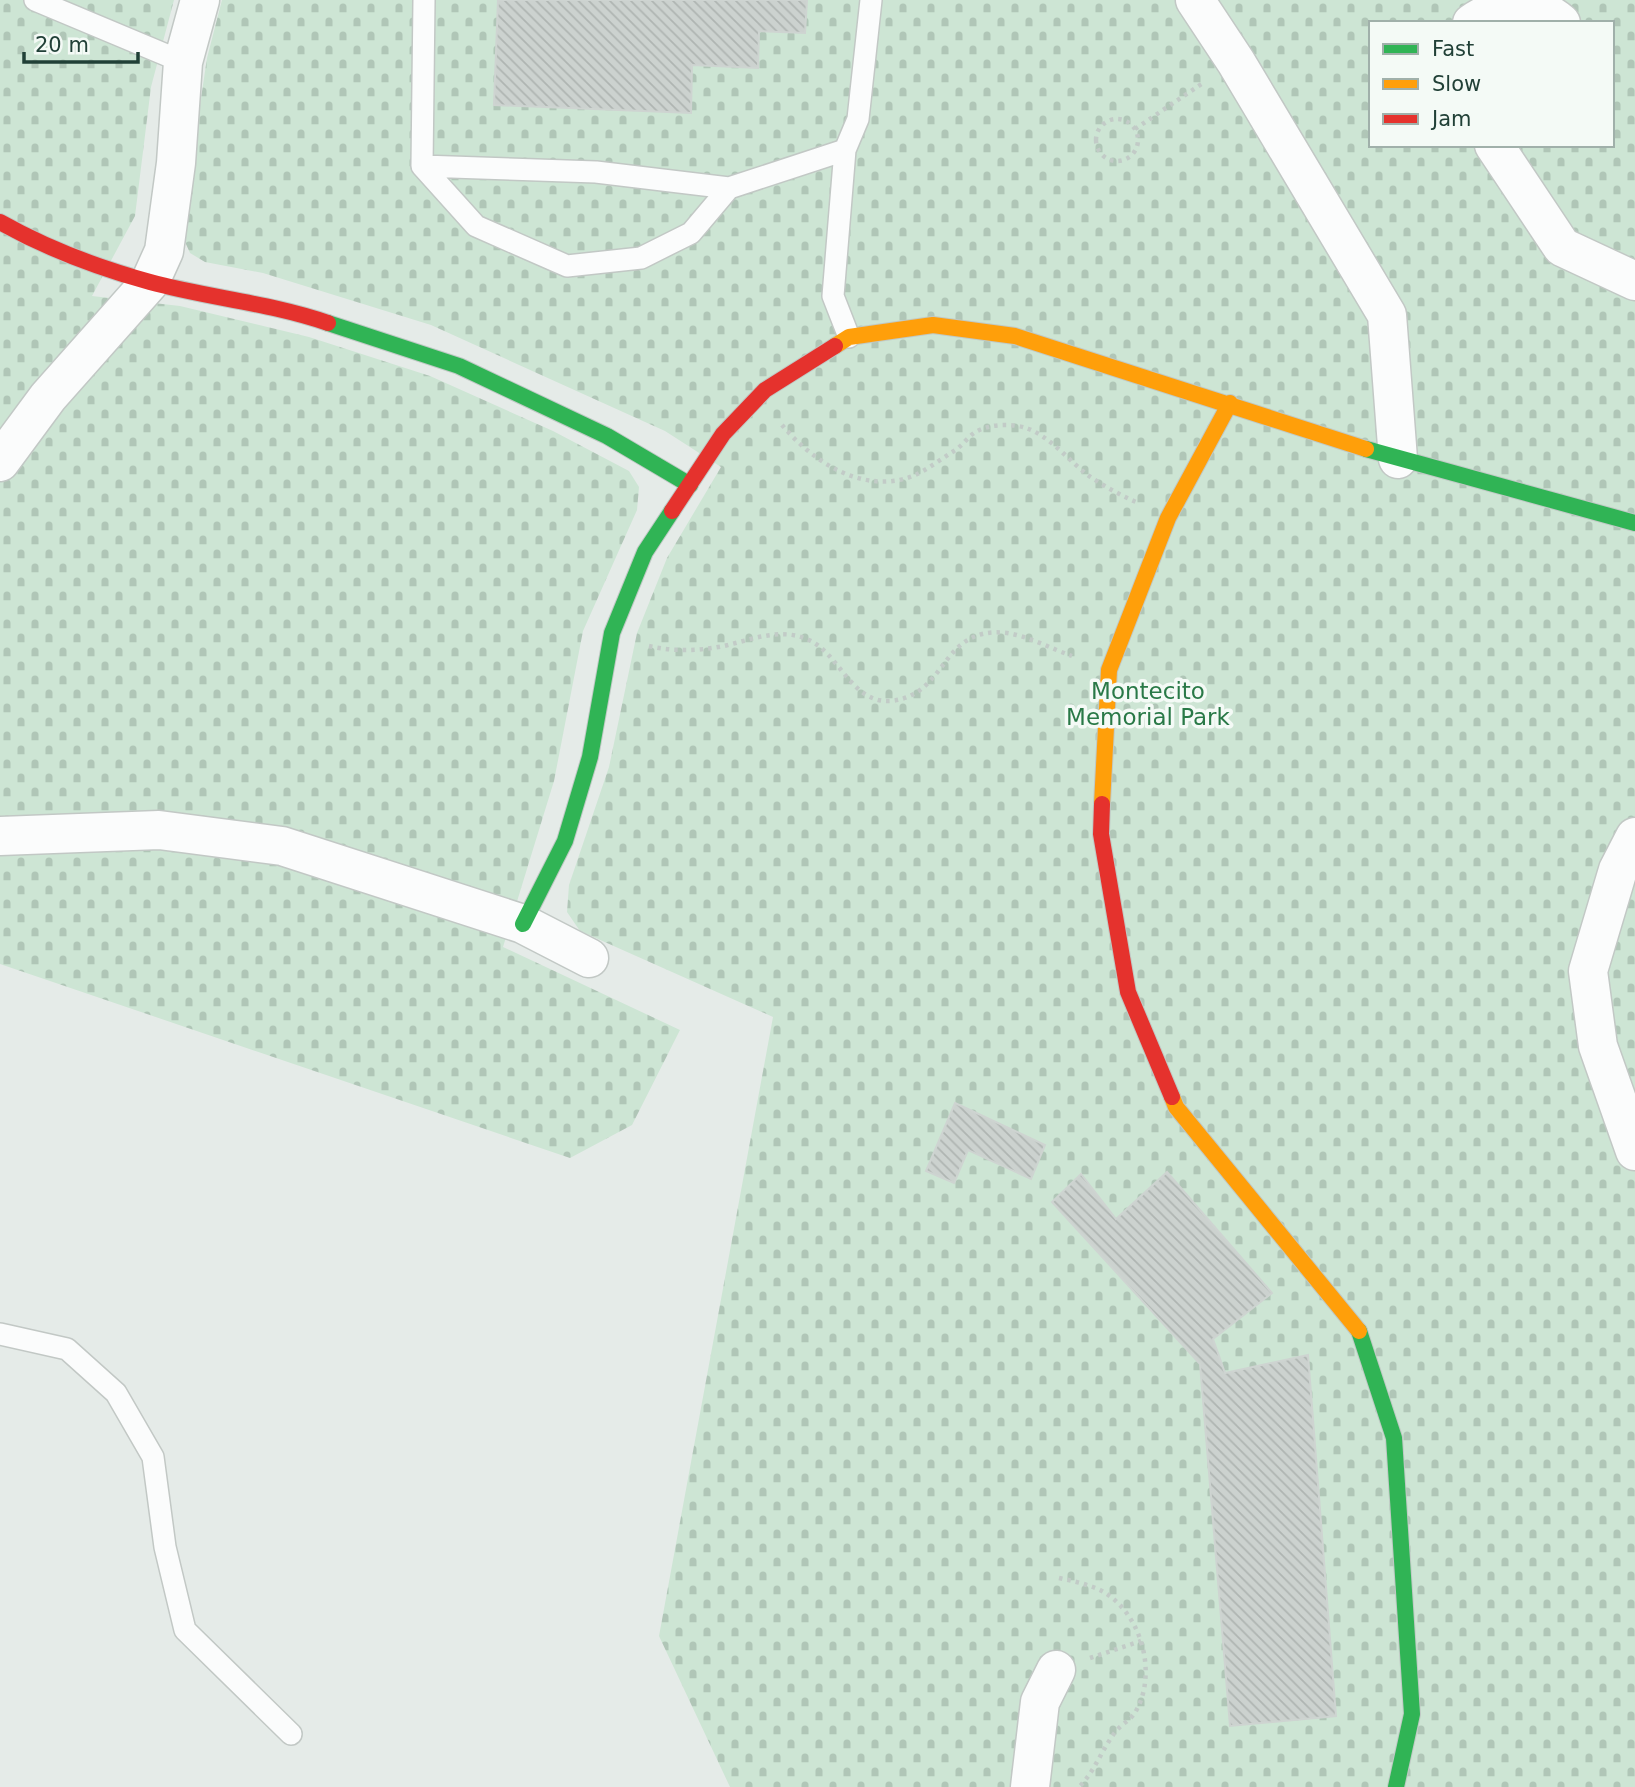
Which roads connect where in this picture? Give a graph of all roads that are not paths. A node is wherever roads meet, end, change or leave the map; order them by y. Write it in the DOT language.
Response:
graph roads {
  1 [pos="35,0"];
  2 [pos="200,0"];
  3 [pos="424,0"];
  4 [pos="871,0"];
  5 [pos="1195,0"];
  6 [pos="1475,21"];
  7 [pos="1558,21"];
  8 [pos="183,62"];
  9 [pos="1495,147"];
  10 [pos="845,150"];
  11 [pos="422,166"];
  12 [pos="729,188"];
  13 [pos="0,222"];
  14 [pos="1635,281"];
  15 [pos="150,282"];
  16 [pos="849,337"];
  17 [pos="1230,403"];
  18 [pos="1398,459"];
  19 [pos="0,462"];
  20 [pos="690,485"];
  21 [pos="1635,523"];
  22 [pos="0,836"];
  23 [pos="1635,837"];
  24 [pos="523,924"];
  25 [pos="589,958"];
  26 [pos="1635,1151"];
  27 [pos="0,1334"];
  28 [pos="1056,1670"];
  29 [pos="291,1734"];
  30 [pos="1030,1787"];
  31 [pos="1396,1787"];
  1 -- 8 [label="lane"];
  2 -- 8 [label="street"];
  3 -- 11 [label="lane"];
  4 -- 10 [label="lane"];
  5 -- 18 [label="street"];
  6 -- 7 [label="street"];
  8 -- 15 [label="street"];
  9 -- 14 [label="street"];
  10 -- 12 [label="lane"];
  10 -- 16 [label="lane"];
  11 -- 12 [label="lane"];
  11 -- 12 [label="lane"];
  13 -- 15 [label="street"];
  15 -- 19 [label="street"];
  15 -- 20 [label="street"];
  16 -- 17 [label="street"];
  16 -- 20 [label="street"];
  17 -- 18 [label="street"];
  17 -- 31 [label="street"];
  18 -- 21 [label="street"];
  20 -- 24 [label="street"];
  22 -- 24 [label="street"];
  23 -- 26 [label="street"];
  24 -- 25 [label="street"];
  27 -- 29 [label="lane"];
  28 -- 30 [label="street"];
}
